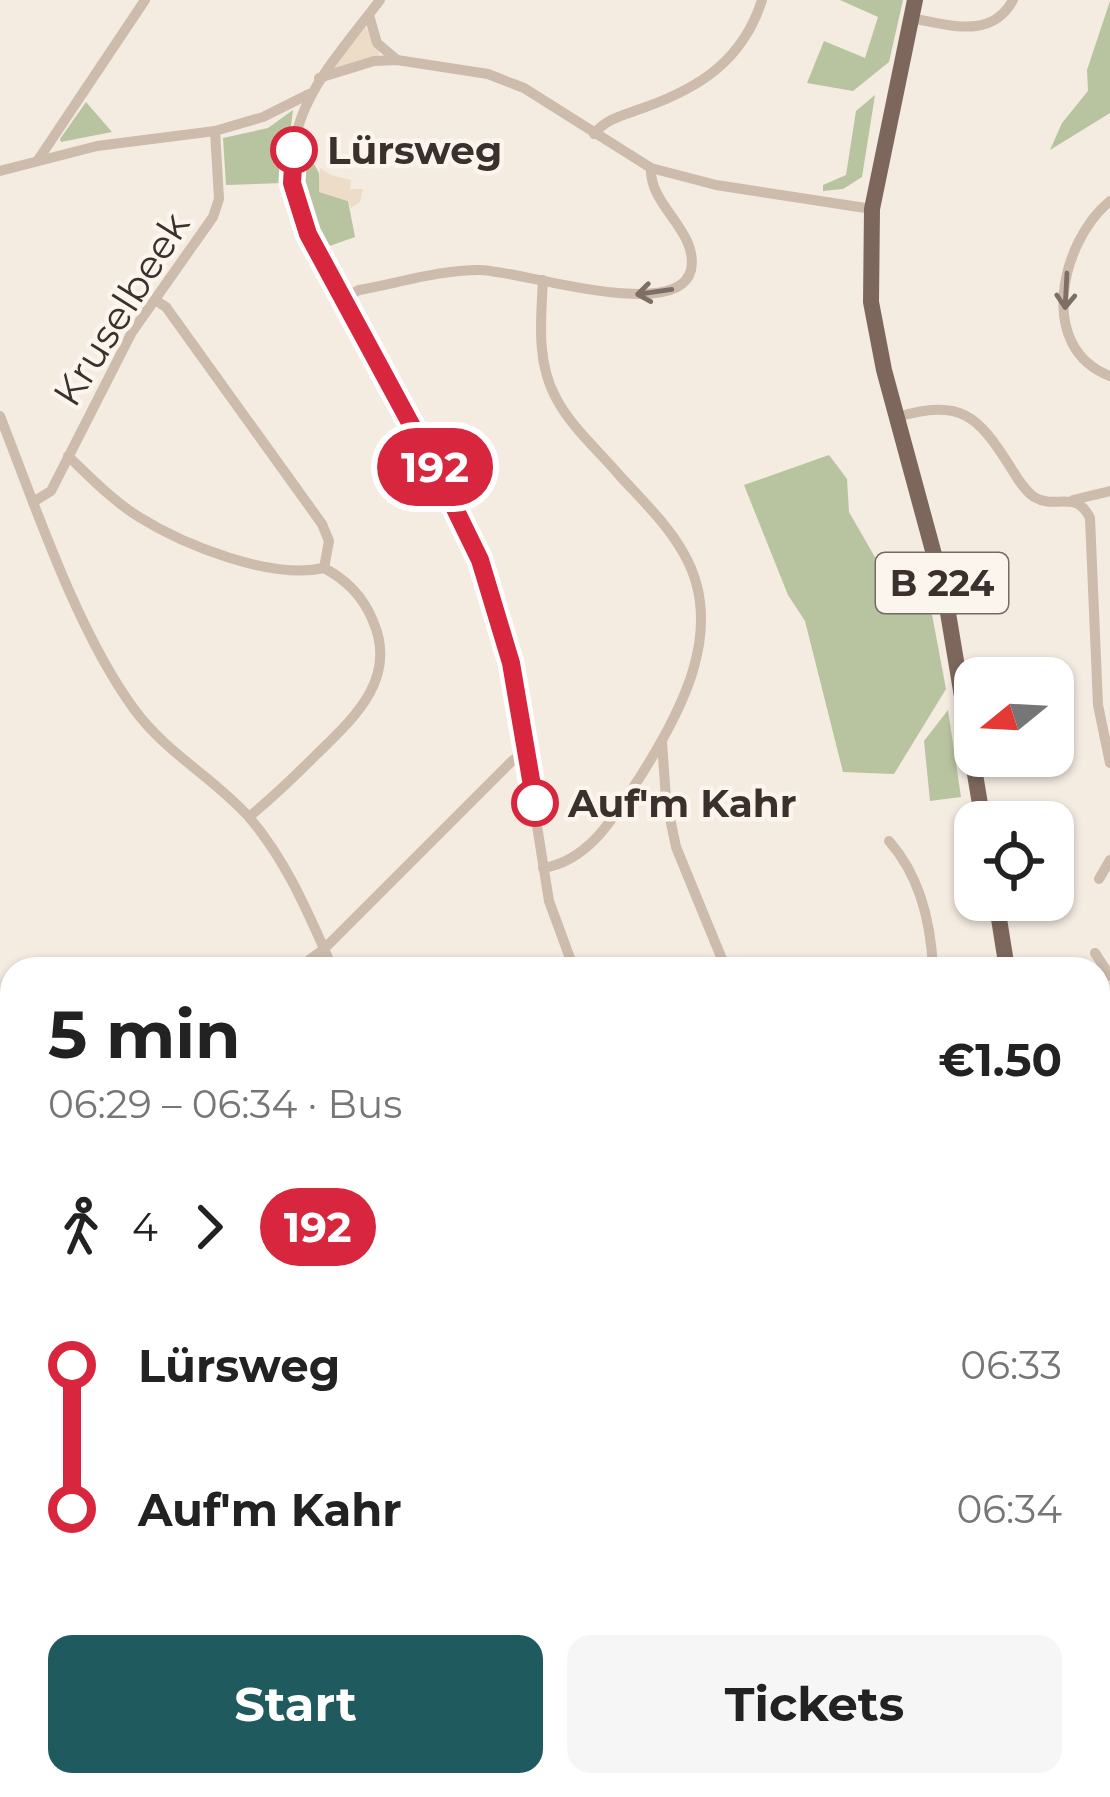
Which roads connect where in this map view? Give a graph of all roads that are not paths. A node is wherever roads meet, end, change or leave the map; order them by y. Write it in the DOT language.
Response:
graph roads {
  1 [pos="145,0"];
  2 [pos="380,0"];
  3 [pos="762,0"];
  4 [pos="1013,0"];
  5 [pos="912,9"];
  6 [pos="369,15"];
  7 [pos="397,60"];
  8 [pos="320,78"];
  9 [pos="309,94"];
  10 [pos="215,131"];
  11 [pos="594,134"];
  12 [pos="38,160"];
  13 [pos="651,168"];
  14 [pos="0,171"];
  15 [pos="1110,201"];
  16 [pos="872,209"];
  17 [pos="543,280"];
  18 [pos="343,298"];
  19 [pos="154,300"];
  20 [pos="1110,376"];
  21 [pos="0,416"];
  22 [pos="897,417"];
  23 [pos="68,456"];
  24 [pos="1110,491"];
  25 [pos="1073,500"];
  26 [pos="33,502"];
  27 [pos="324,568"];
  28 [pos="662,742"];
  29 [pos="526,754"];
  30 [pos="1110,763"];
  31 [pos="979,801"];
  32 [pos="248,817"];
  33 [pos="889,841"];
  34 [pos="1110,860"];
  35 [pos="543,868"];
  36 [pos="1099,879"];
  37 [pos="999,921"];
  38 [pos="324,949"];
  39 [pos="1095,953"];
  40 [pos="313,957"];
  41 [pos="328,957"];
  42 [pos="570,957"];
  43 [pos="721,957"];
  44 [pos="933,957"];
  45 [pos="1005,957"];
  46 [pos="1098,957"];
  1 -- 12 [label="street"];
  2 -- 6 [label="street"];
  3 -- 11 [label="street"];
  4 -- 5 [label="street"];
  5 -- 16 [label="main road, B 224"];
  6 -- 7 [label="street"];
  6 -- 8 [label="street"];
  7 -- 8 [label="street"];
  7 -- 11 [label="street"];
  8 -- 9 [label="street"];
  9 -- 10 [label="street"];
  9 -- 18 [label="street"];
  10 -- 12 [label="street"];
  10 -- 19 [label="street, Kruselbeek"];
  11 -- 13 [label="street"];
  12 -- 14 [label="street"];
  13 -- 16 [label="street"];
  13 -- 17 [label="street, one-way"];
  15 -- 20 [label="street, one-way"];
  16 -- 22 [label="main road, B 224"];
  17 -- 18 [label="street"];
  17 -- 28 [label="street"];
  18 -- 29 [label="street"];
  19 -- 23 [label="street, Kruselbeek"];
  19 -- 27 [label="street"];
  21 -- 26 [label="street"];
  22 -- 25 [label="street"];
  22 -- 31 [label="main road, B 224"];
  23 -- 26 [label="street, Kruselbeek"];
  23 -- 27 [label="street"];
  24 -- 25 [label="street"];
  25 -- 30 [label="street"];
  26 -- 32 [label="street"];
  27 -- 32 [label="street"];
  28 -- 35 [label="street"];
  28 -- 43 [label="street"];
  29 -- 35 [label="street"];
  29 -- 38 [label="street"];
  32 -- 38 [label="street"];
  33 -- 44 [label="street"];
  34 -- 36 [label="street"];
  35 -- 42 [label="street"];
  37 -- 45 [label="main road"];
  38 -- 40 [label="street"];
  38 -- 41 [label="street"];
  39 -- 46 [label="street"];
}
